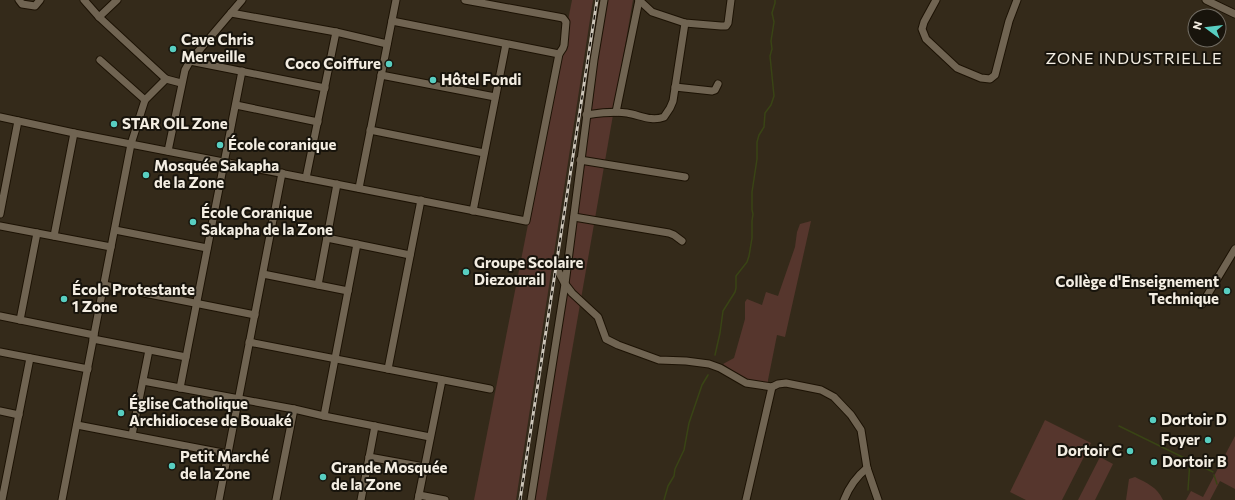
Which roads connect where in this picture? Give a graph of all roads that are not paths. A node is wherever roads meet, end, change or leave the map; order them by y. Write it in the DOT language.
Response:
graph roads {
  1 [pos="19,0"];
  2 [pos="40,0"];
  3 [pos="84,0"];
  4 [pos="117,0"];
  5 [pos="232,0"];
  6 [pos="396,0"];
  7 [pos="465,0"];
  8 [pos="604,0"];
  9 [pos="639,0"];
  10 [pos="731,0"];
  11 [pos="936,0"];
  12 [pos="1017,0"];
  13 [pos="1206,0"];
  14 [pos="240,3"];
  15 [pos="231,13"];
  16 [pos="1235,14"];
  17 [pos="99,17"];
  18 [pos="392,21"];
  19 [pos="684,23"];
  20 [pos="336,32"];
  21 [pos="387,44"];
  22 [pos="506,44"];
  23 [pos="559,54"];
  24 [pos="100,60"];
  25 [pos="190,61"];
  26 [pos="242,71"];
  27 [pos="381,75"];
  28 [pos="166,79"];
  29 [pos="182,83"];
  30 [pos="718,84"];
  31 [pos="675,87"];
  32 [pos="325,88"];
  33 [pos="495,97"];
  34 [pos="145,100"];
  35 [pos="236,105"];
  36 [pos="616,112"];
  37 [pos="586,115"];
  38 [pos="0,117"];
  39 [pos="18,121"];
  40 [pos="318,122"];
  41 [pos="370,130"];
  42 [pos="74,133"];
  43 [pos="131,144"];
  44 [pos="168,151"];
  45 [pos="484,153"];
  46 [pos="580,160"];
  47 [pos="224,162"];
  48 [pos="282,173"];
  49 [pos="685,177"];
  50 [pos="306,178"];
  51 [pos="337,184"];
  52 [pos="359,188"];
  53 [pos="421,200"];
  54 [pos="473,210"];
  55 [pos="0,214"];
  56 [pos="574,217"];
  57 [pos="0,226"];
  58 [pos="115,230"];
  59 [pos="37,233"];
  60 [pos="54,236"];
  61 [pos="327,238"];
  62 [pos="682,241"];
  63 [pos="358,244"];
  64 [pos="111,247"];
  65 [pos="208,248"];
  66 [pos="1235,249"];
  67 [pos="410,255"];
  68 [pos="556,267"];
  69 [pos="262,274"];
  70 [pos="565,284"];
  71 [pos="104,285"];
  72 [pos="318,285"];
  73 [pos="348,291"];
  74 [pos="196,303"];
  75 [pos="1202,304"];
  76 [pos="255,315"];
  77 [pos="0,316"];
  78 [pos="20,320"];
  79 [pos="94,337"];
  80 [pos="249,342"];
  81 [pos="149,350"];
  82 [pos="0,352"];
  83 [pos="186,357"];
  84 [pos="30,358"];
  85 [pos="335,359"];
  86 [pos="88,369"];
  87 [pos="388,369"];
  88 [pos="442,380"];
  89 [pos="143,381"];
  90 [pos="180,388"];
  91 [pos="772,388"];
  92 [pos="490,389"];
  93 [pos="238,398"];
  94 [pos="294,409"];
  95 [pos="0,412"];
  96 [pos="19,415"];
  97 [pos="324,416"];
  98 [pos="77,424"];
  99 [pos="375,426"];
  100 [pos="132,435"];
  101 [pos="430,437"];
  102 [pos="228,454"];
  103 [pos="369,457"];
  104 [pos="424,467"];
  105 [pos="0,468"];
  106 [pos="867,468"];
  107 [pos="8,469"];
  108 [pos="419,497"];
  109 [pos="2,500"];
  110 [pos="62,500"];
  111 [pos="219,500"];
  112 [pos="276,500"];
  113 [pos="361,500"];
  114 [pos="445,500"];
  115 [pos="531,500"];
  116 [pos="746,500"];
  117 [pos="844,500"];
  118 [pos="878,500"];
  1 -- 2 [label="street"];
  3 -- 17 [label="street"];
  4 -- 17 [label="street"];
  5 -- 14 [label="street"];
  6 -- 18 [label="street"];
  7 -- 23 [label="street"];
  8 -- 37 [label="street"];
  9 -- 19 [label="street"];
  9 -- 36 [label="street"];
  10 -- 19 [label="street"];
  11 -- 12 [label="street"];
  13 -- 16 [label="street"];
  14 -- 15 [label="street"];
  15 -- 20 [label="street"];
  15 -- 25 [label="street"];
  17 -- 28 [label="street"];
  18 -- 21 [label="street"];
  18 -- 22 [label="street"];
  19 -- 31 [label="street"];
  20 -- 21 [label="street"];
  20 -- 32 [label="street"];
  21 -- 27 [label="street"];
  22 -- 23 [label="street"];
  22 -- 33 [label="street"];
  23 -- 54 [label="street"];
  24 -- 34 [label="street"];
  25 -- 26 [label="street"];
  25 -- 29 [label="street"];
  26 -- 32 [label="street"];
  26 -- 35 [label="street"];
  27 -- 33 [label="street"];
  27 -- 41 [label="street"];
  28 -- 29 [label="street"];
  28 -- 34 [label="street"];
  29 -- 44 [label="street"];
  30 -- 31 [label="street"];
  31 -- 36 [label="street"];
  32 -- 40 [label="street"];
  33 -- 45 [label="street"];
  34 -- 43 [label="street"];
  35 -- 40 [label="street"];
  35 -- 47 [label="street"];
  36 -- 37 [label="street"];
  37 -- 46 [label="street"];
  38 -- 39 [label="street"];
  39 -- 42 [label="street"];
  39 -- 55 [label="street"];
  40 -- 50 [label="street"];
  41 -- 45 [label="street"];
  41 -- 52 [label="street"];
  42 -- 43 [label="street"];
  42 -- 60 [label="street"];
  43 -- 44 [label="street"];
  43 -- 58 [label="street"];
  44 -- 47 [label="street"];
  45 -- 54 [label="street"];
  46 -- 49 [label="street"];
  46 -- 56 [label="street"];
  47 -- 48 [label="street"];
  47 -- 65 [label="street"];
  48 -- 50 [label="street"];
  48 -- 69 [label="street"];
  50 -- 51 [label="street"];
  51 -- 52 [label="street"];
  51 -- 61 [label="street"];
  52 -- 53 [label="street"];
  53 -- 54 [label="street"];
  53 -- 67 [label="street"];
  56 -- 62 [label="street"];
  56 -- 70 [label="street"];
  57 -- 59 [label="street"];
  58 -- 64 [label="street"];
  58 -- 65 [label="street"];
  59 -- 60 [label="street"];
  59 -- 78 [label="street"];
  60 -- 64 [label="street"];
  61 -- 63 [label="street"];
  61 -- 72 [label="street"];
  63 -- 67 [label="street"];
  63 -- 73 [label="street"];
  64 -- 71 [label="street"];
  65 -- 74 [label="street"];
  66 -- 75 [label="street"];
  67 -- 87 [label="street"];
  68 -- 70 [label="street"];
  69 -- 72 [label="street"];
  69 -- 76 [label="street"];
  70 -- 91 [label="street"];
  70 -- 115 [label="street"];
  71 -- 74 [label="street"];
  71 -- 79 [label="street"];
  72 -- 73 [label="street"];
  73 -- 85 [label="street"];
  74 -- 76 [label="street"];
  74 -- 83 [label="street"];
  76 -- 80 [label="street"];
  77 -- 78 [label="street"];
  78 -- 79 [label="street"];
  79 -- 81 [label="street"];
  79 -- 86 [label="street"];
  80 -- 85 [label="street"];
  80 -- 93 [label="street"];
  81 -- 83 [label="street"];
  81 -- 89 [label="street"];
  82 -- 84 [label="street"];
  83 -- 90 [label="street"];
  84 -- 86 [label="street"];
  84 -- 96 [label="street"];
  85 -- 87 [label="street"];
  85 -- 97 [label="street"];
  86 -- 98 [label="street"];
  87 -- 88 [label="street"];
  88 -- 92 [label="street"];
  88 -- 101 [label="street"];
  89 -- 90 [label="street"];
  89 -- 100 [label="street"];
  90 -- 93 [label="street"];
  91 -- 106 [label="street"];
  91 -- 116 [label="street"];
  93 -- 94 [label="street"];
  93 -- 102 [label="street"];
  94 -- 97 [label="street"];
  94 -- 112 [label="street"];
  95 -- 96 [label="street"];
  96 -- 107 [label="street"];
  97 -- 99 [label="street"];
  98 -- 100 [label="street"];
  98 -- 110 [label="street"];
  99 -- 101 [label="street"];
  99 -- 103 [label="street"];
  100 -- 102 [label="street"];
  101 -- 104 [label="street"];
  102 -- 111 [label="street"];
  103 -- 104 [label="street"];
  103 -- 113 [label="street"];
  104 -- 108 [label="street"];
  105 -- 107 [label="street"];
  106 -- 117 [label="street"];
  106 -- 118 [label="street"];
  107 -- 109 [label="street"];
  108 -- 114 [label="street"];
}
